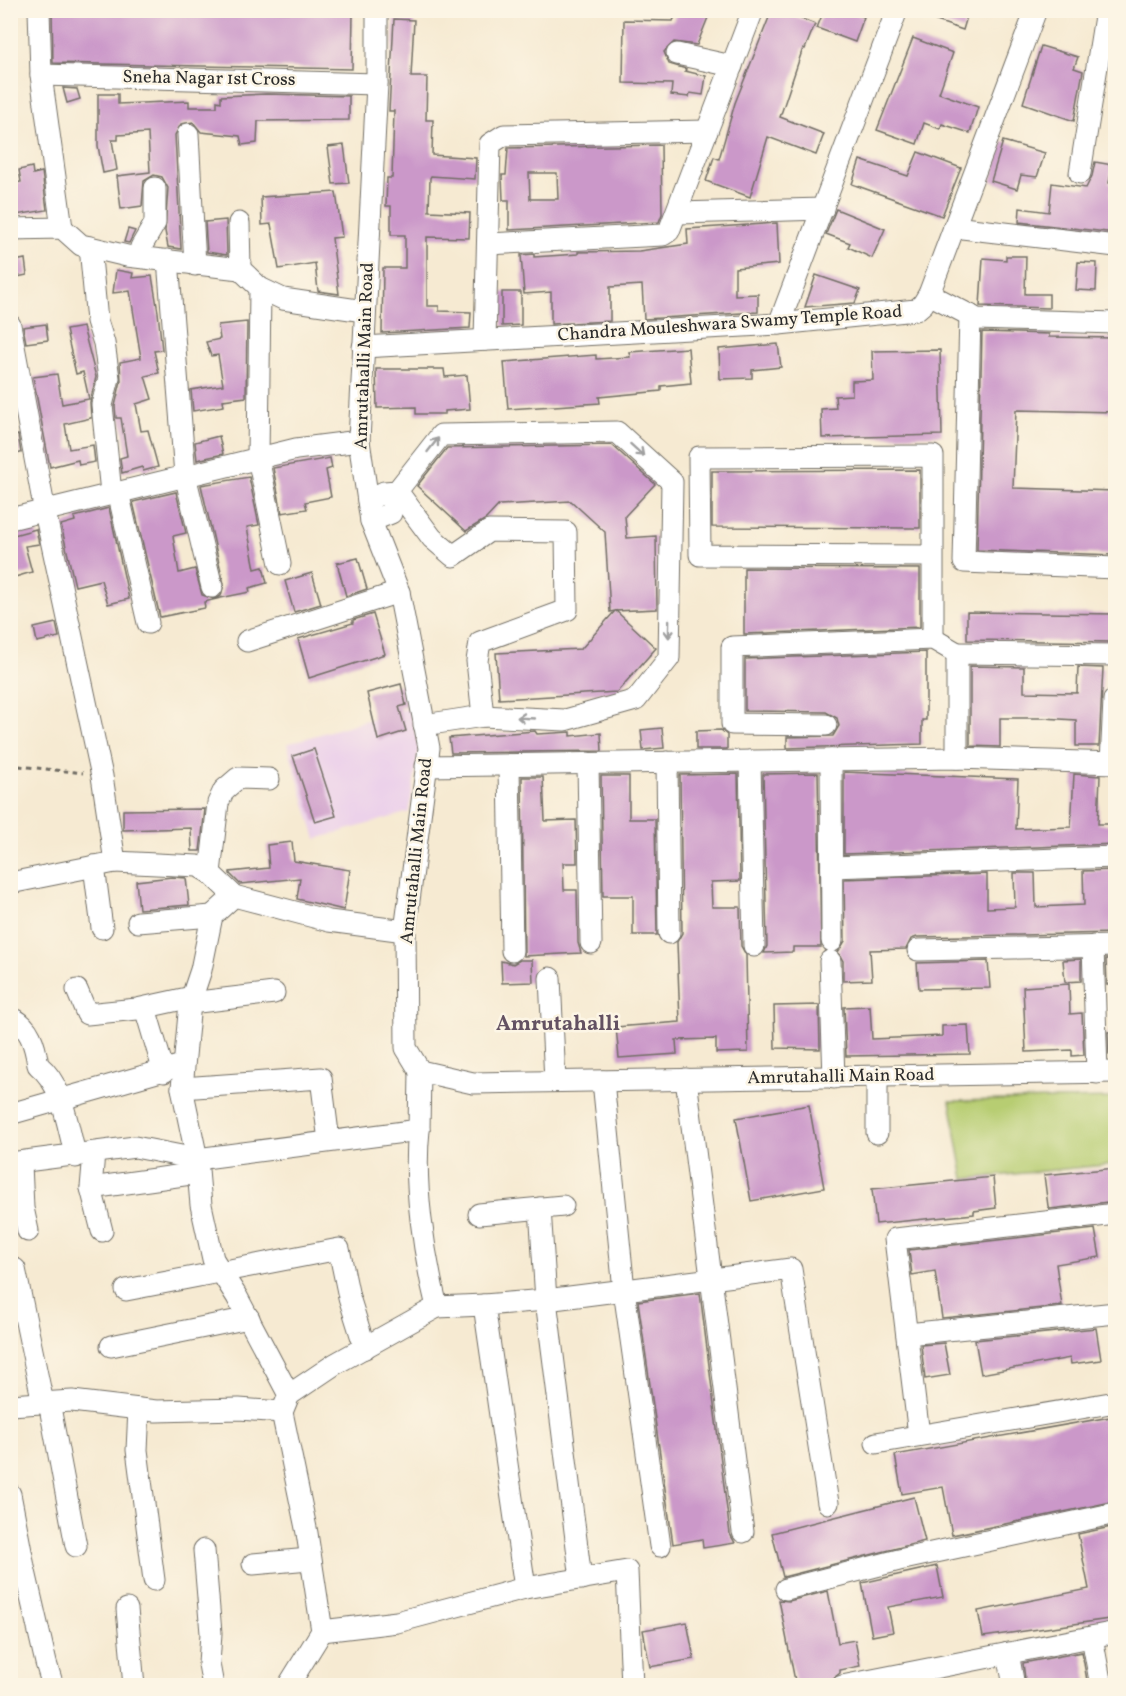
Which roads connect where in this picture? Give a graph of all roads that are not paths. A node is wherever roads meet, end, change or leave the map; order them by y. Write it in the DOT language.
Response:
graph roads {
  1 [pos="39,10"];
  2 [pos="378,10"];
  3 [pos="753,10"];
  4 [pos="897,10"];
  5 [pos="1036,10"];
  6 [pos="1106,10"];
  7 [pos="677,54"];
  8 [pos="732,66"];
  9 [pos="41,75"];
  10 [pos="377,84"];
  11 [pos="707,131"];
  12 [pos="188,134"];
  13 [pos="1080,173"];
  14 [pos="155,188"];
  15 [pos="823,209"];
  16 [pos="678,213"];
  17 [pos="239,223"];
  18 [pos="954,227"];
  19 [pos="62,228"];
  20 [pos="10,229"];
  21 [pos="488,244"];
  22 [pos="1116,246"];
  23 [pos="90,247"];
  24 [pos="140,257"];
  25 [pos="168,260"];
  26 [pos="195,265"];
  27 [pos="240,269"];
  28 [pos="260,288"];
  29 [pos="929,294"];
  30 [pos="364,311"];
  31 [pos="970,315"];
  32 [pos="1116,323"];
  33 [pos="779,324"];
  34 [pos="10,326"];
  35 [pos="485,340"];
  36 [pos="363,347"];
  37 [pos="359,441"];
  38 [pos="258,458"];
  39 [pos="185,475"];
  40 [pos="396,492"];
  41 [pos="114,493"];
  42 [pos="368,500"];
  43 [pos="45,512"];
  44 [pos="10,519"];
  45 [pos="371,521"];
  46 [pos="933,556"];
  47 [pos="280,564"];
  48 [pos="1116,568"];
  49 [pos="212,587"];
  50 [pos="399,592"];
  51 [pos="148,623"];
  52 [pos="933,639"];
  53 [pos="247,641"];
  54 [pos="957,653"];
  55 [pos="1116,655"];
  56 [pos="1114,700"];
  57 [pos="483,716"];
  58 [pos="424,725"];
  59 [pos="826,725"];
  60 [pos="957,758"];
  61 [pos="831,760"];
  62 [pos="750,761"];
  63 [pos="667,762"];
  64 [pos="1113,763"];
  65 [pos="588,764"];
  66 [pos="509,765"];
  67 [pos="426,766"];
  68 [pos="269,779"];
  69 [pos="1116,857"];
  70 [pos="105,864"];
  71 [pos="832,867"];
  72 [pos="210,873"];
  73 [pos="10,883"];
  74 [pos="234,896"];
  75 [pos="212,916"];
  76 [pos="138,922"];
  77 [pos="102,928"];
  78 [pos="405,931"];
  79 [pos="669,933"];
  80 [pos="591,943"];
  81 [pos="754,946"];
  82 [pos="1093,946"];
  83 [pos="1116,946"];
  84 [pos="918,950"];
  85 [pos="512,951"];
  86 [pos="550,978"];
  87 [pos="77,990"];
  88 [pos="274,993"];
  89 [pos="191,1000"];
  90 [pos="145,1008"];
  91 [pos="10,1017"];
  92 [pos="173,1069"];
  93 [pos="420,1071"];
  94 [pos="1106,1073"];
  95 [pos="878,1077"];
  96 [pos="834,1078"];
  97 [pos="686,1080"];
  98 [pos="603,1081"];
  99 [pos="555,1082"];
  100 [pos="182,1088"];
  101 [pos="61,1101"];
  102 [pos="10,1114"];
  103 [pos="418,1130"];
  104 [pos="877,1133"];
  105 [pos="329,1141"];
  106 [pos="85,1155"];
  107 [pos="16,1164"];
  108 [pos="198,1166"];
  109 [pos="91,1188"];
  110 [pos="563,1206"];
  111 [pos="540,1208"];
  112 [pos="479,1214"];
  113 [pos="1116,1214"];
  114 [pos="28,1231"];
  115 [pos="102,1232"];
  116 [pos="15,1269"];
  117 [pos="221,1271"];
  118 [pos="711,1280"];
  119 [pos="126,1290"];
  120 [pos="624,1290"];
  121 [pos="546,1300"];
  122 [pos="484,1305"];
  123 [pos="437,1307"];
  124 [pos="1116,1313"];
  125 [pos="249,1318"];
  126 [pos="907,1334"];
  127 [pos="111,1346"];
  128 [pos="364,1348"];
  129 [pos="1116,1402"];
  130 [pos="46,1403"];
  131 [pos="286,1404"];
  132 [pos="10,1405"];
  133 [pos="139,1409"];
  134 [pos="919,1436"];
  135 [pos="876,1443"];
  136 [pos="10,1494"];
  137 [pos="828,1503"];
  138 [pos="1116,1513"];
  139 [pos="743,1532"];
  140 [pos="76,1546"];
  141 [pos="660,1546"];
  142 [pos="204,1550"];
  143 [pos="309,1559"];
  144 [pos="253,1564"];
  145 [pos="581,1579"];
  146 [pos="154,1580"];
  147 [pos="525,1588"];
  148 [pos="786,1589"];
  149 [pos="127,1609"];
  150 [pos="322,1631"];
  151 [pos="1116,1632"];
  152 [pos="1092,1637"];
  153 [pos="1008,1653"];
  154 [pos="920,1678"];
  155 [pos="53,1686"];
  156 [pos="134,1686"];
  157 [pos="213,1686"];
  158 [pos="288,1686"];
  159 [pos="632,1686"];
  160 [pos="842,1686"];
  161 [pos="1014,1686"];
  162 [pos="1101,1686"];
  1 -- 9 [label="street"];
  2 -- 10 [label="street, Amrutahalli Main Road"];
  3 -- 8 [label="street"];
  4 -- 15 [label="street"];
  5 -- 18 [label="street, Chandra Mouleshwara Swamy Temple Road"];
  6 -- 13 [label="street"];
  7 -- 8 [label="street"];
  8 -- 11 [label="street"];
  9 -- 10 [label="street, Sneha Nagar 1st Cross"];
  9 -- 19 [label="street"];
  10 -- 30 [label="street, Amrutahalli Main Road"];
  11 -- 16 [label="street"];
  11 -- 21 [label="street"];
  12 -- 26 [label="street"];
  14 -- 24 [label="street"];
  15 -- 16 [label="street"];
  15 -- 33 [label="street"];
  16 -- 21 [label="street"];
  17 -- 27 [label="street"];
  18 -- 22 [label="street"];
  18 -- 29 [label="street, Chandra Mouleshwara Swamy Temple Road"];
  19 -- 20 [label="street"];
  19 -- 23 [label="street"];
  21 -- 35 [label="street"];
  23 -- 24 [label="street"];
  23 -- 41 [label="street"];
  24 -- 25 [label="street"];
  25 -- 26 [label="street"];
  25 -- 39 [label="street"];
  26 -- 27 [label="street"];
  27 -- 28 [label="street"];
  28 -- 30 [label="street"];
  28 -- 38 [label="street"];
  29 -- 31 [label="street"];
  29 -- 33 [label="street, Chandra Mouleshwara Swamy Temple Road"];
  30 -- 36 [label="street, Amrutahalli Main Road"];
  31 -- 32 [label="street"];
  31 -- 48 [label="street"];
  33 -- 35 [label="street, Chandra Mouleshwara Swamy Temple Road"];
  34 -- 43 [label="street"];
  35 -- 36 [label="street, Chandra Mouleshwara Swamy Temple Road"];
  36 -- 37 [label="street, Amrutahalli Main Road"];
  37 -- 38 [label="street"];
  37 -- 42 [label="street, Amrutahalli Main Road"];
  38 -- 39 [label="street"];
  38 -- 47 [label="street"];
  39 -- 41 [label="street"];
  39 -- 49 [label="street"];
  40 -- 42 [label="street"];
  40 -- 45 [label="street"];
  40 -- 57 [label="street"];
  40 -- 57 [label="street, one-way"];
  41 -- 43 [label="street"];
  41 -- 51 [label="street"];
  42 -- 45 [label="street, Amrutahalli Main Road"];
  43 -- 44 [label="street"];
  43 -- 70 [label="street"];
  45 -- 50 [label="street, Amrutahalli Main Road"];
  46 -- 46 [label="street"];
  46 -- 52 [label="street"];
  50 -- 53 [label="street"];
  50 -- 58 [label="street, Amrutahalli Main Road"];
  52 -- 54 [label="street"];
  52 -- 59 [label="street"];
  54 -- 55 [label="street"];
  54 -- 60 [label="street"];
  56 -- 64 [label="street"];
  57 -- 58 [label="street"];
  58 -- 67 [label="street, Amrutahalli Main Road"];
  60 -- 61 [label="street"];
  60 -- 64 [label="street"];
  61 -- 62 [label="street"];
  61 -- 71 [label="street"];
  62 -- 63 [label="street"];
  62 -- 81 [label="street"];
  63 -- 65 [label="street"];
  63 -- 79 [label="street"];
  65 -- 66 [label="street"];
  65 -- 80 [label="street"];
  66 -- 67 [label="street"];
  66 -- 85 [label="street"];
  67 -- 78 [label="street, Amrutahalli Main Road"];
  68 -- 72 [label="street"];
  69 -- 71 [label="street"];
  70 -- 72 [label="street"];
  70 -- 73 [label="street"];
  70 -- 77 [label="street"];
  71 -- 96 [label="street"];
  72 -- 74 [label="street"];
  74 -- 75 [label="street"];
  74 -- 78 [label="street"];
  75 -- 76 [label="street"];
  75 -- 89 [label="street"];
  78 -- 93 [label="street, Amrutahalli Main Road"];
  82 -- 83 [label="street"];
  82 -- 84 [label="street"];
  82 -- 94 [label="street"];
  86 -- 99 [label="street"];
  87 -- 90 [label="street"];
  88 -- 89 [label="street"];
  89 -- 90 [label="street"];
  89 -- 92 [label="street"];
  90 -- 92 [label="street"];
  91 -- 101 [label="street"];
  92 -- 100 [label="street"];
  92 -- 101 [label="street"];
  93 -- 99 [label="street, Amrutahalli Main Road"];
  93 -- 103 [label="street"];
  94 -- 95 [label="street, Amrutahalli Main Road"];
  95 -- 96 [label="street, Amrutahalli Main Road"];
  95 -- 104 [label="street"];
  96 -- 97 [label="street, Amrutahalli Main Road"];
  97 -- 98 [label="street, Amrutahalli Main Road"];
  97 -- 118 [label="street"];
  98 -- 99 [label="street, Amrutahalli Main Road"];
  98 -- 120 [label="street"];
  100 -- 105 [label="street"];
  100 -- 108 [label="street"];
  101 -- 102 [label="street"];
  101 -- 106 [label="street"];
  103 -- 105 [label="street"];
  103 -- 123 [label="street"];
  105 -- 108 [label="street"];
  106 -- 107 [label="street"];
  106 -- 108 [label="street"];
  106 -- 109 [label="street"];
  107 -- 114 [label="street"];
  108 -- 109 [label="street"];
  108 -- 117 [label="street"];
  109 -- 115 [label="street"];
  110 -- 111 [label="street"];
  111 -- 112 [label="street"];
  111 -- 121 [label="street"];
  113 -- 126 [label="street"];
  116 -- 130 [label="street"];
  117 -- 119 [label="street"];
  117 -- 125 [label="street"];
  117 -- 128 [label="street"];
  118 -- 120 [label="street"];
  118 -- 137 [label="street"];
  118 -- 139 [label="street"];
  120 -- 121 [label="street"];
  120 -- 141 [label="street"];
  121 -- 122 [label="street"];
  121 -- 145 [label="street"];
  122 -- 123 [label="street"];
  122 -- 147 [label="street"];
  123 -- 128 [label="street"];
  124 -- 126 [label="street"];
  125 -- 127 [label="street"];
  125 -- 131 [label="street"];
  126 -- 134 [label="street"];
  128 -- 131 [label="street"];
  129 -- 134 [label="street"];
  130 -- 132 [label="street"];
  130 -- 133 [label="street"];
  130 -- 140 [label="street"];
  131 -- 133 [label="street"];
  131 -- 143 [label="street"];
  133 -- 146 [label="street"];
  134 -- 135 [label="street"];
  136 -- 155 [label="street"];
  138 -- 148 [label="street"];
  142 -- 157 [label="street"];
  143 -- 144 [label="street"];
  143 -- 150 [label="street"];
  145 -- 147 [label="street"];
  145 -- 159 [label="street"];
  147 -- 150 [label="street"];
  149 -- 156 [label="street"];
  150 -- 158 [label="street"];
  151 -- 152 [label="street"];
  152 -- 153 [label="street"];
  152 -- 162 [label="street"];
  153 -- 154 [label="street"];
  153 -- 161 [label="street"];
  154 -- 160 [label="street"];
}
